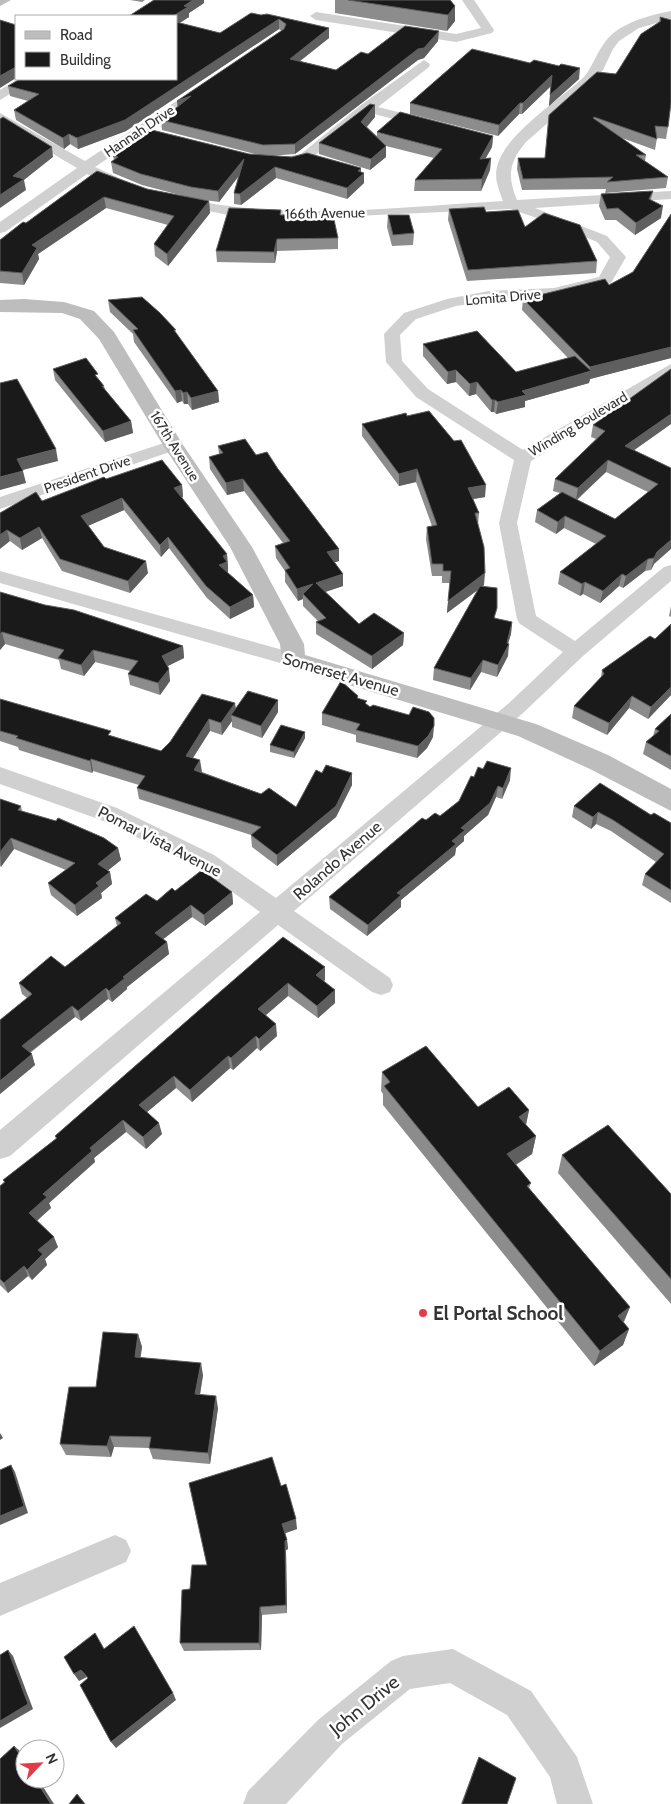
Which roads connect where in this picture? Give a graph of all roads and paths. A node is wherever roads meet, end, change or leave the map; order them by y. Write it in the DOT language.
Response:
graph roads {
  1 [pos="4,0"];
  2 [pos="468,0"];
  3 [pos="0,2"];
  4 [pos="671,15"];
  5 [pos="316,16"];
  6 [pos="424,64"];
  7 [pos="217,78"];
  8 [pos="26,80"];
  9 [pos="0,96"];
  10 [pos="366,108"];
  11 [pos="0,117"];
  12 [pos="441,128"];
  13 [pos="139,131"];
  14 [pos="158,136"];
  15 [pos="498,142"];
  16 [pos="516,147"];
  17 [pos="306,156"];
  18 [pos="263,162"];
  19 [pos="326,162"];
  20 [pos="85,166"];
  21 [pos="137,189"];
  22 [pos="671,195"];
  23 [pos="164,197"];
  24 [pos="512,206"];
  25 [pos="0,229"];
  26 [pos="0,306"];
  27 [pos="671,368"];
  28 [pos="173,445"];
  29 [pos="523,458"];
  30 [pos="0,503"];
  31 [pos="671,571"];
  32 [pos="0,577"];
  33 [pos="576,651"];
  34 [pos="294,660"];
  35 [pos="500,720"];
  36 [pos="0,775"];
  37 [pos="671,800"];
  38 [pos="278,910"];
  39 [pos="381,985"];
  40 [pos="0,1147"];
  41 [pos="115,1550"];
  42 [pos="0,1600"];
  43 [pos="261,1804"];
  44 [pos="576,1804"];
  1 -- 3 [label="street"];
  2 -- 5 [label="street"];
  4 -- 16 [label="street"];
  6 -- 10 [label="street"];
  7 -- 13 [label="street, Hannah Drive"];
  8 -- 9 [label="street"];
  10 -- 12 [label="street"];
  10 -- 17 [label="street"];
  11 -- 20 [label="street"];
  13 -- 14 [label="street"];
  13 -- 20 [label="street, Hannah Drive"];
  15 -- 16 [label="street"];
  16 -- 24 [label="street"];
  17 -- 18 [label="street"];
  17 -- 19 [label="street"];
  20 -- 21 [label="street"];
  20 -- 25 [label="street, Hannah Drive"];
  22 -- 24 [label="street, 166th Avenue"];
  23 -- 24 [label="street, 166th Avenue"];
  24 -- 29 [label="street, Lomita Drive"];
  26 -- 28 [label="street, 167th Avenue"];
  27 -- 29 [label="street, Winding Boulevard"];
  28 -- 30 [label="street, President Drive"];
  28 -- 34 [label="street, 167th Avenue"];
  29 -- 33 [label="street, Winding Boulevard"];
  31 -- 33 [label="street, Rolando Avenue"];
  32 -- 34 [label="street, Somerset Avenue"];
  33 -- 35 [label="street, Rolando Avenue"];
  34 -- 35 [label="street, Somerset Avenue"];
  35 -- 37 [label="street, Somerset Avenue"];
  35 -- 38 [label="street, Rolando Avenue"];
  36 -- 38 [label="street, Pomar Vista Avenue"];
  38 -- 39 [label="street, Pomar Vista Avenue"];
  38 -- 40 [label="street, Rolando Avenue"];
  41 -- 42 [label="street"];
  43 -- 44 [label="street, John Drive"];
}
